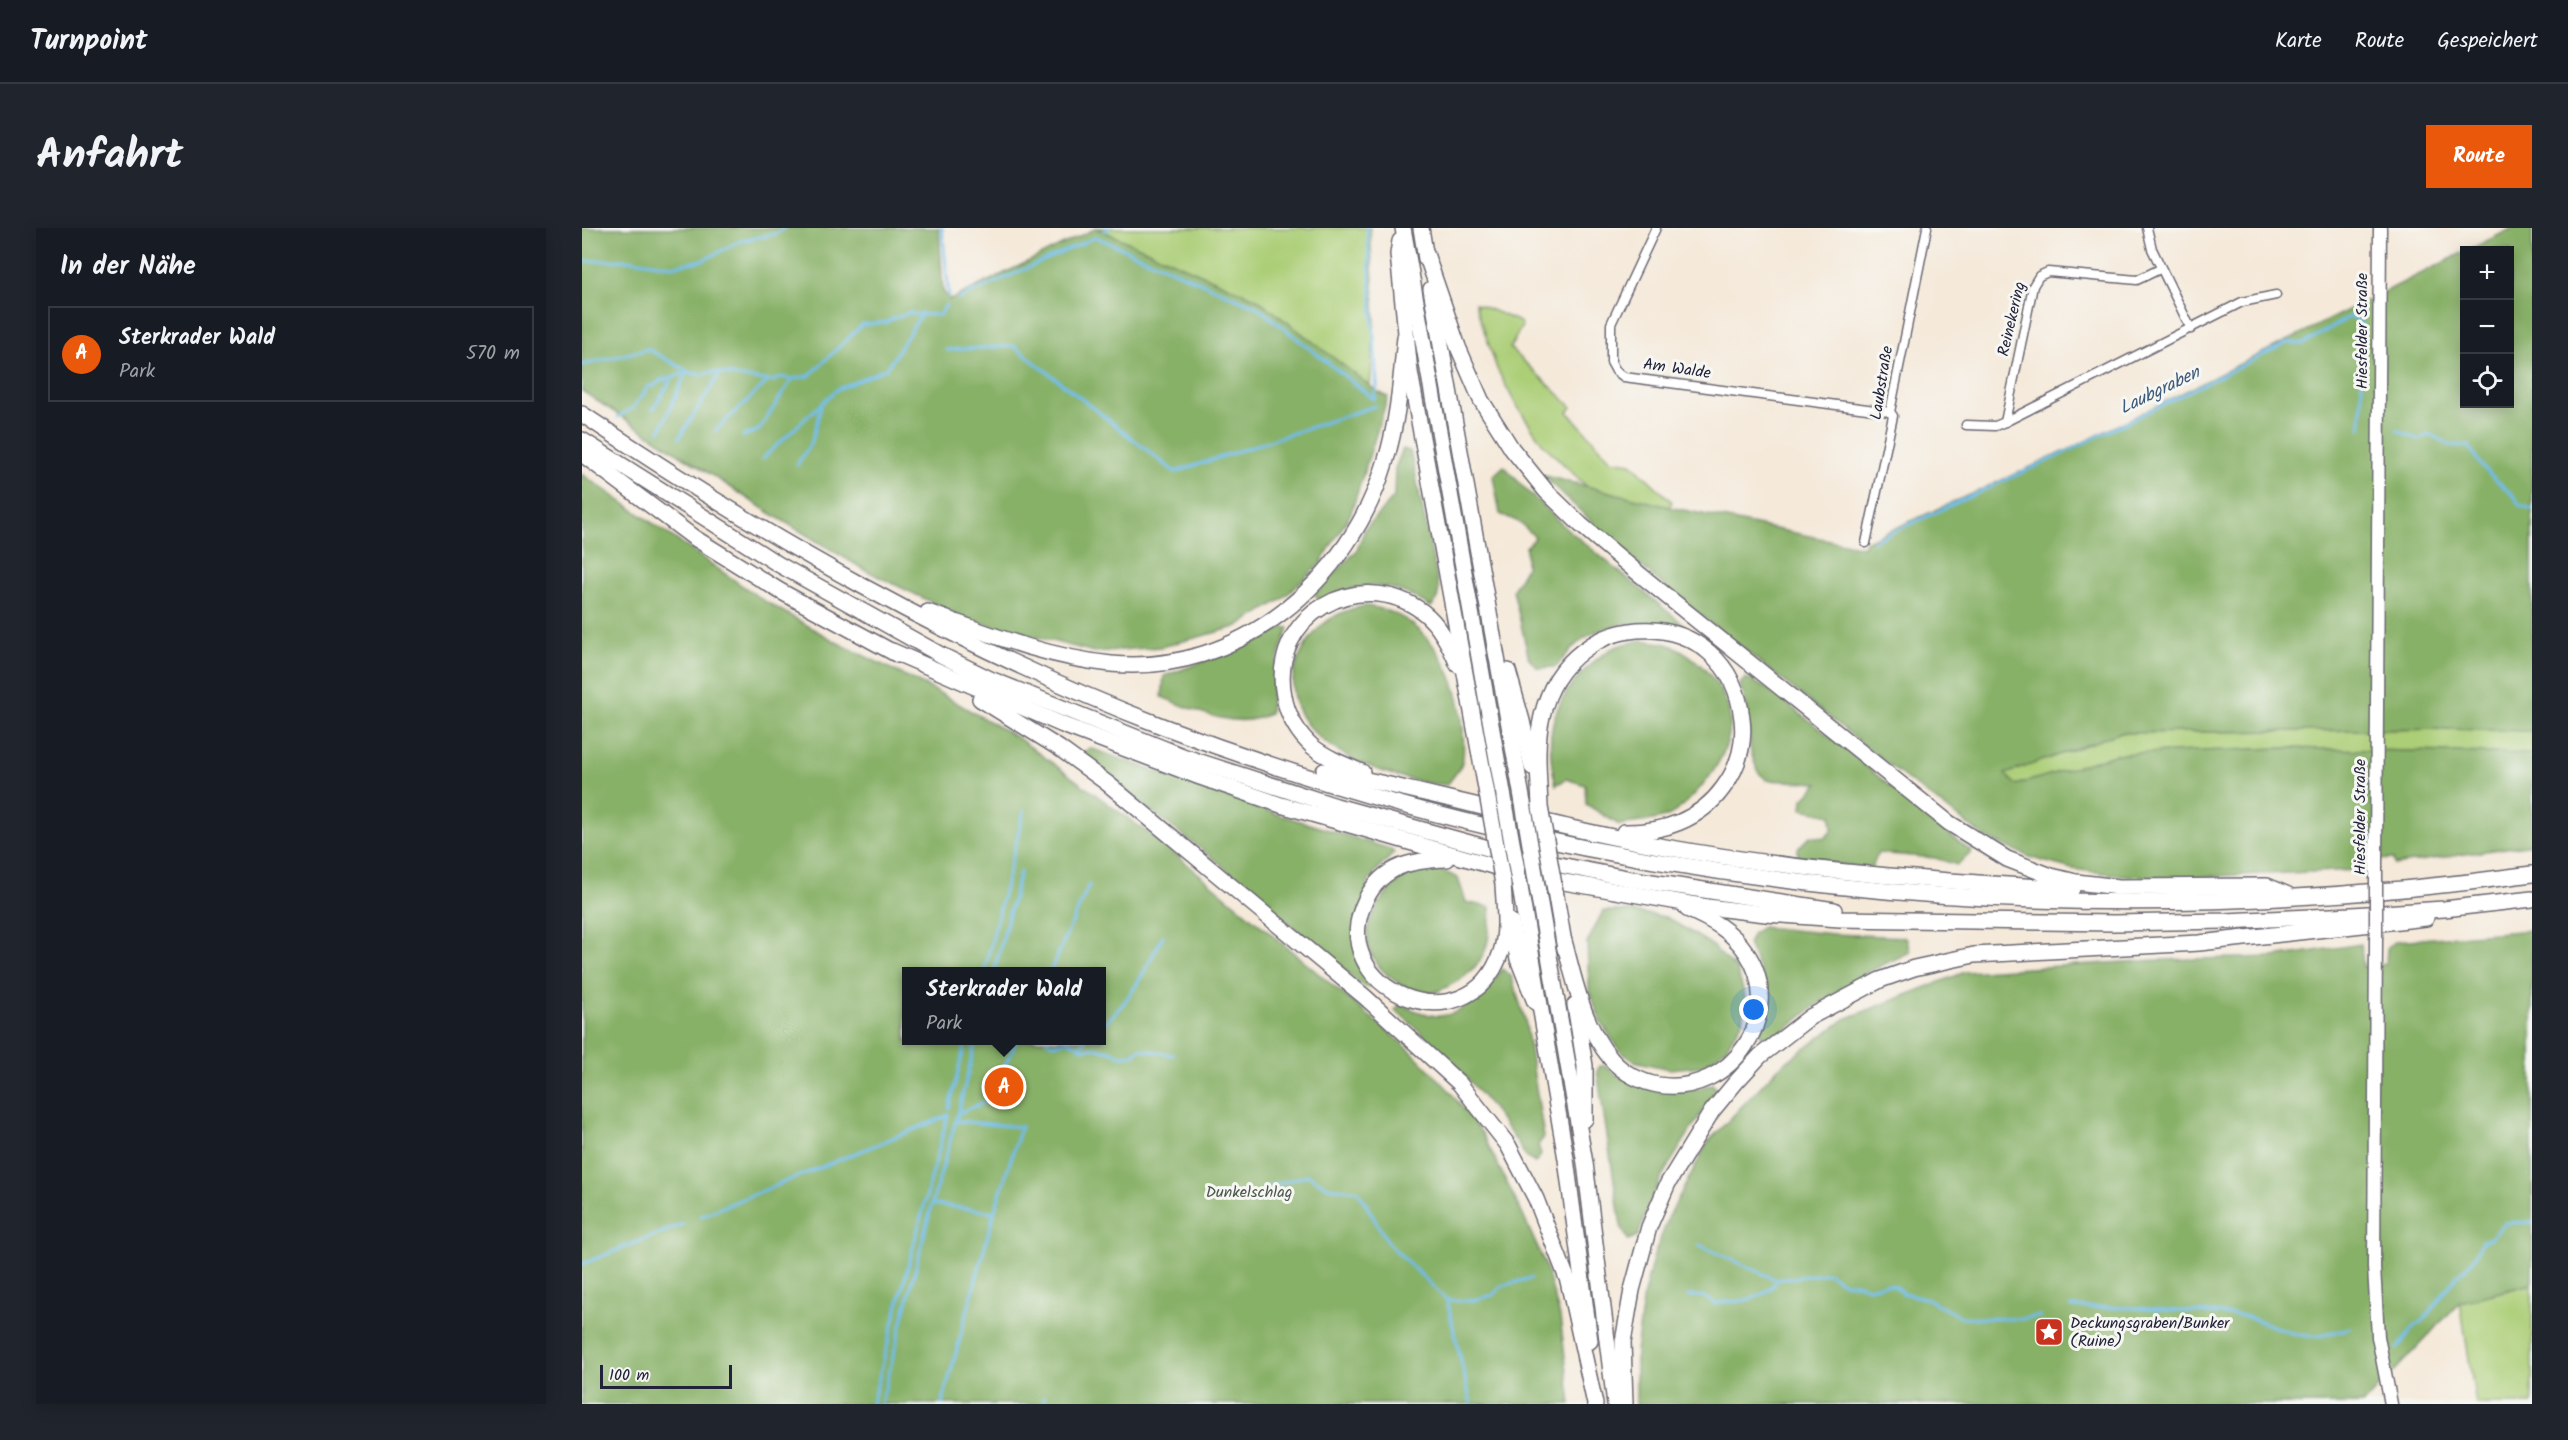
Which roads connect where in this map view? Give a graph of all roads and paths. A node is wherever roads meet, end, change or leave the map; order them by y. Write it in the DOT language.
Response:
graph roads {
  1 [pos="1403,228"];
  2 [pos="1421,228"];
  3 [pos="1656,228"];
  4 [pos="1927,228"];
  5 [pos="2147,228"];
  6 [pos="2380,228"];
  7 [pos="1425,251"];
  8 [pos="2160,269"];
  9 [pos="2276,296"];
  10 [pos="2191,329"];
  11 [pos="1405,337"];
  12 [pos="1890,412"];
  13 [pos="582,414"];
  14 [pos="2006,422"];
  15 [pos="1966,425"];
  16 [pos="582,440"];
  17 [pos="582,454"];
  18 [pos="1866,543"];
  19 [pos="865,588"];
  20 [pos="1491,626"];
  21 [pos="892,651"];
  22 [pos="1468,692"];
  23 [pos="1250,757"];
  24 [pos="1392,785"];
  25 [pos="1540,807"];
  26 [pos="1584,830"];
  27 [pos="1461,859"];
  28 [pos="2532,874"];
  29 [pos="1503,884"];
  30 [pos="2248,887"];
  31 [pos="2293,897"];
  32 [pos="2532,899"];
  33 [pos="1665,900"];
  34 [pos="2444,909"];
  35 [pos="1950,920"];
  36 [pos="1564,941"];
  37 [pos="1544,1022"];
  38 [pos="1585,1163"];
  39 [pos="1596,1404"];
  40 [pos="1615,1404"];
  41 [pos="1625,1404"];
  42 [pos="2391,1404"];
  1 -- 11 [label="highway"];
  1 -- 37 [label="highway, bridge"];
  2 -- 7 [label="highway"];
  3 -- 12 [label="street, Am Walde"];
  4 -- 12 [label="street, Laubstraße"];
  5 -- 8 [label="street"];
  6 -- 42 [label="street, Hiesfelder Straße, bridge"];
  7 -- 20 [label="highway"];
  7 -- 30 [label="highway"];
  8 -- 10 [label="street"];
  8 -- 14 [label="street, Reinekering"];
  9 -- 10 [label="street"];
  10 -- 14 [label="street"];
  11 -- 19 [label="highway"];
  11 -- 22 [label="highway"];
  12 -- 18 [label="street, Laubstraße"];
  13 -- 19 [label="highway"];
  14 -- 15 [label="street"];
  16 -- 35 [label="highway"];
  17 -- 21 [label="highway"];
  19 -- 23 [label="highway"];
  20 -- 25 [label="highway"];
  20 -- 38 [label="highway, bridge"];
  21 -- 27 [label="highway"];
  21 -- 39 [label="highway"];
  22 -- 24 [label="highway"];
  22 -- 29 [label="highway, bridge"];
  23 -- 24 [label="highway"];
  23 -- 31 [label="highway"];
  24 -- 26 [label="highway"];
  25 -- 26 [label="highway"];
  25 -- 36 [label="highway, bridge"];
  26 -- 30 [label="highway"];
  27 -- 29 [label="highway"];
  27 -- 33 [label="highway"];
  28 -- 31 [label="highway"];
  29 -- 37 [label="highway"];
  30 -- 31 [label="highway"];
  32 -- 34 [label="highway"];
  33 -- 35 [label="highway"];
  33 -- 36 [label="highway"];
  34 -- 35 [label="highway"];
  34 -- 41 [label="highway"];
  36 -- 38 [label="highway"];
  37 -- 39 [label="highway"];
  38 -- 40 [label="highway"];
}
